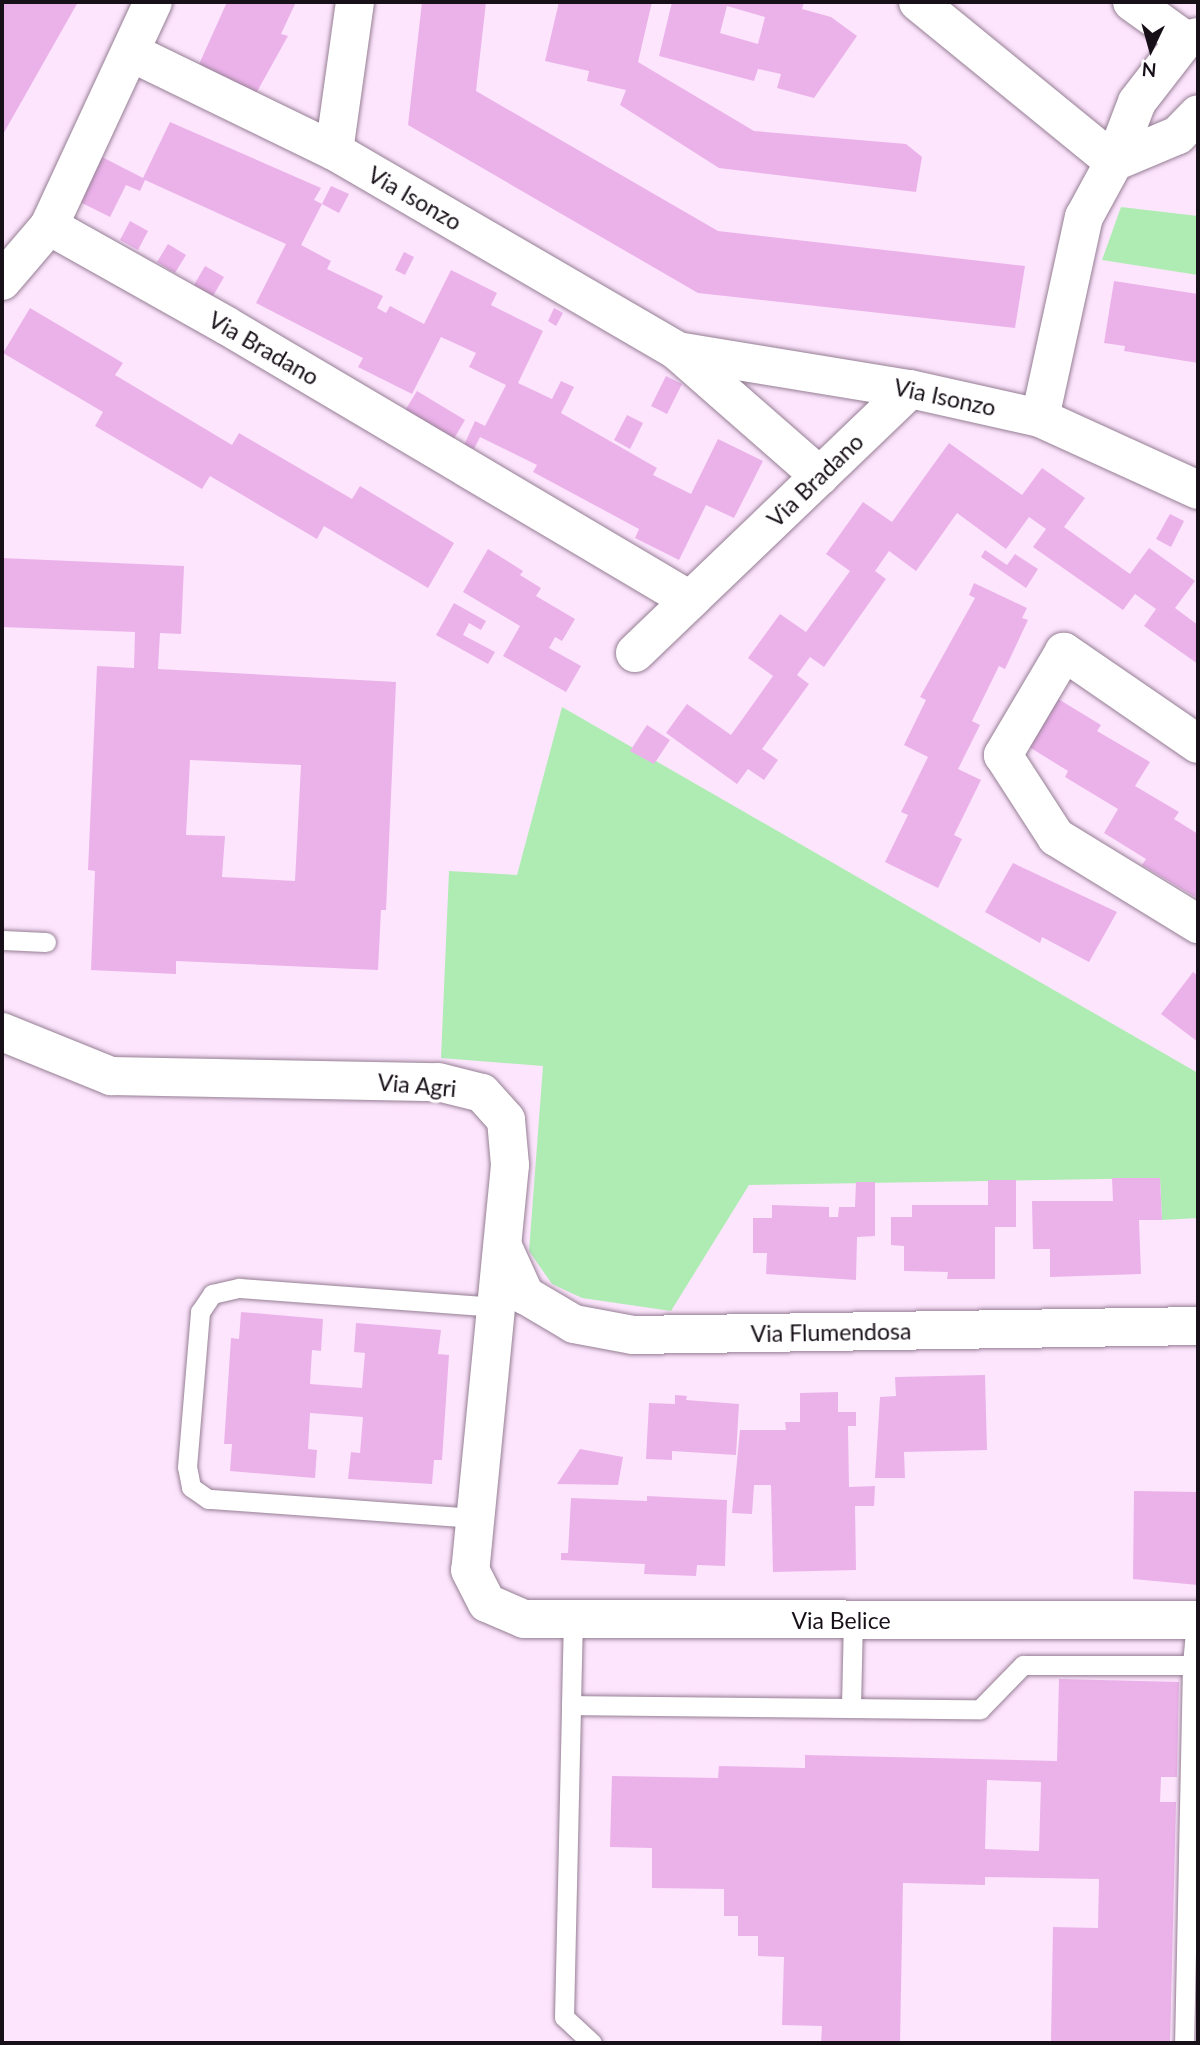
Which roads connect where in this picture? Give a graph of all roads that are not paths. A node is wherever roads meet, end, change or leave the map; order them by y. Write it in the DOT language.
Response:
graph roads {
  1 [pos="153,2"];
  2 [pos="355,2"];
  3 [pos="918,2"];
  4 [pos="1132,2"];
  5 [pos="1192,39"];
  6 [pos="132,53"];
  7 [pos="1198,114"];
  8 [pos="334,151"];
  9 [pos="1114,162"];
  10 [pos="49,226"];
  11 [pos="2,281"];
  12 [pos="677,351"];
  13 [pos="910,389"];
  14 [pos="1040,418"];
  15 [pos="820,476"];
  16 [pos="1198,490"];
  17 [pos="690,600"];
  18 [pos="635,653"];
  19 [pos="1198,744"];
  20 [pos="1198,923"];
  21 [pos="2,940"];
  22 [pos="46,942"];
  23 [pos="2,1032"];
  24 [pos="503,1247"];
  25 [pos="497,1307"];
  26 [pos="1198,1326"];
  27 [pos="475,1518"];
  28 [pos="487,1603"];
  29 [pos="573,1619"];
  30 [pos="853,1620"];
  31 [pos="1197,1620"];
  32 [pos="1192,1665"];
  33 [pos="571,1705"];
  34 [pos="851,1706"];
  35 [pos="592,2043"];
  36 [pos="1184,2043"];
  1 -- 6 [label="street"];
  2 -- 8 [label="street"];
  3 -- 9 [label="street"];
  4 -- 5 [label="street"];
  5 -- 9 [label="street"];
  6 -- 8 [label="street, Via Isonzo"];
  6 -- 10 [label="street"];
  7 -- 9 [label="street"];
  8 -- 12 [label="street, Via Isonzo"];
  9 -- 14 [label="street"];
  10 -- 11 [label="street"];
  10 -- 17 [label="street, Via Bradano"];
  12 -- 13 [label="street, Via Isonzo"];
  12 -- 15 [label="street, Via Isonzo"];
  13 -- 14 [label="street, Via Isonzo"];
  13 -- 15 [label="street, Via Bradano"];
  14 -- 16 [label="street, Via Isonzo"];
  15 -- 17 [label="street, Via Bradano"];
  17 -- 18 [label="street, Via Bradano"];
  19 -- 20 [label="street"];
  21 -- 22 [label="lane"];
  23 -- 24 [label="street, Via Agri"];
  24 -- 25 [label="street, Via Agri"];
  24 -- 26 [label="street, Via Flumendosa"];
  25 -- 27 [label="street, Via Agri"];
  25 -- 27 [label="lane"];
  27 -- 28 [label="street, Via Agri"];
  28 -- 29 [label="street, Via Belice"];
  29 -- 30 [label="street, Via Belice"];
  29 -- 33 [label="lane"];
  30 -- 31 [label="street, Via Belice"];
  30 -- 34 [label="lane"];
  31 -- 32 [label="lane"];
  32 -- 34 [label="lane"];
  32 -- 36 [label="lane"];
  33 -- 34 [label="lane"];
  33 -- 35 [label="lane"];
}
